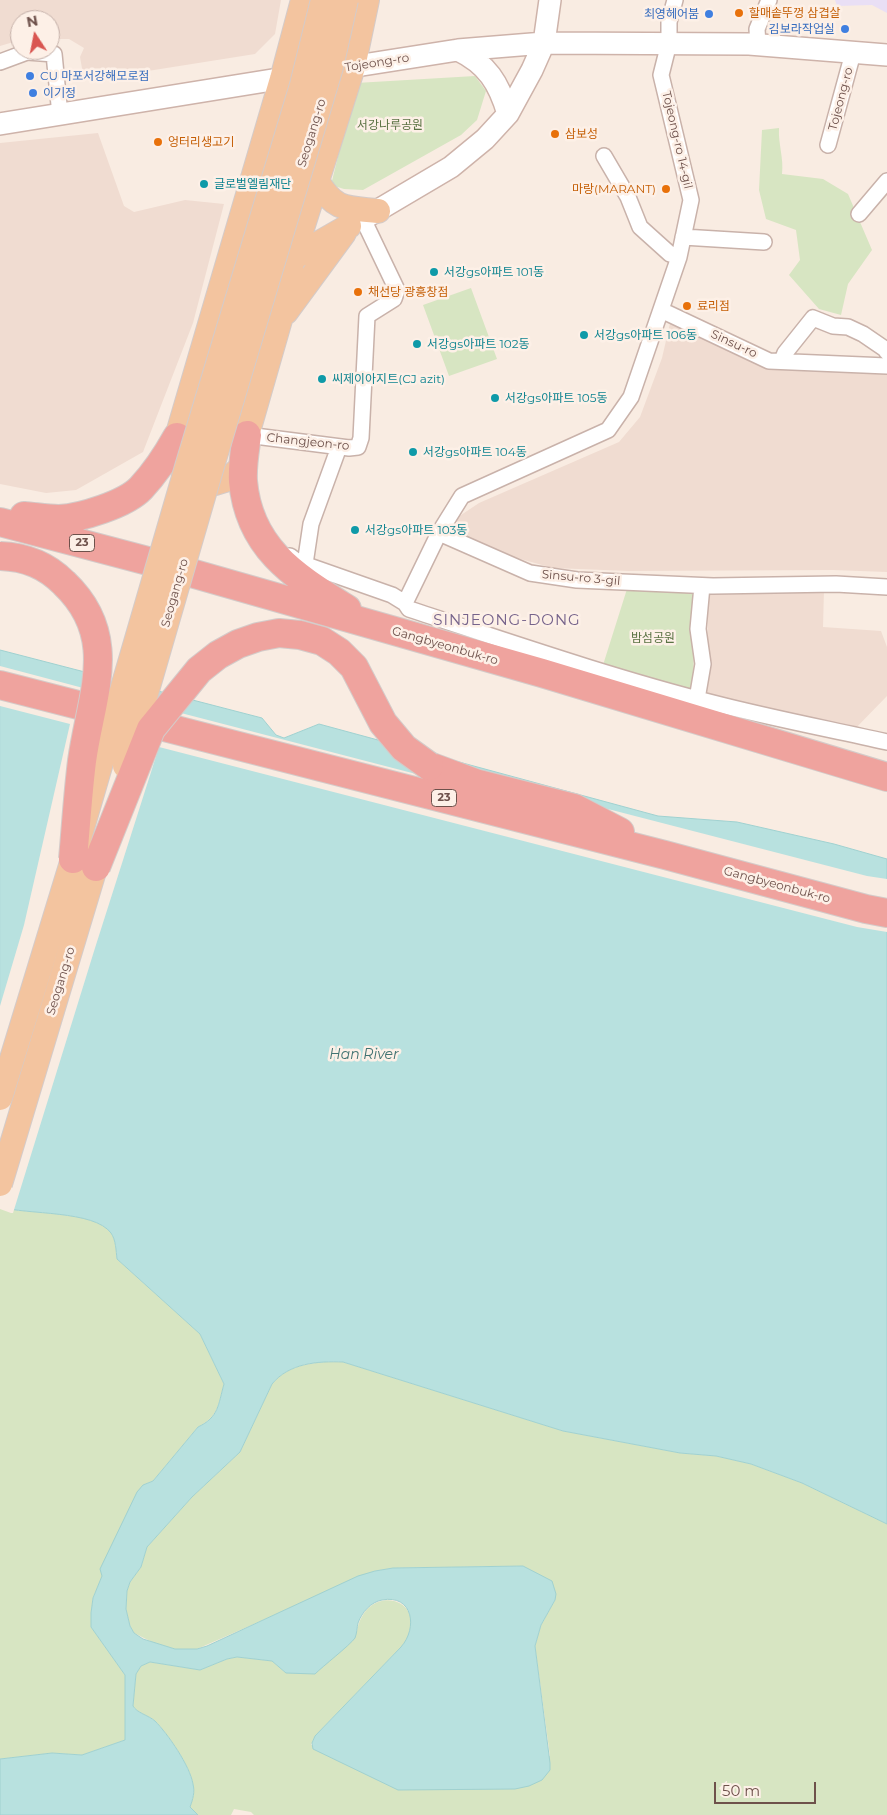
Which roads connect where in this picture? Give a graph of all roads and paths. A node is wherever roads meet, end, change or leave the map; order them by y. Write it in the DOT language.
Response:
graph roads {
  1 [pos="303,0"];
  2 [pos="323,0"];
  3 [pos="346,0"];
  4 [pos="367,0"];
  5 [pos="550,0"];
  6 [pos="675,0"];
  7 [pos="769,0"];
  8 [pos="544,43"];
  9 [pos="669,43"];
  10 [pos="758,45"];
  11 [pos="458,50"];
  12 [pos="853,53"];
  13 [pos="887,54"];
  14 [pos="0,62"];
  15 [pos="353,67"];
  16 [pos="282,78"];
  17 [pos="508,114"];
  18 [pos="60,115"];
  19 [pos="0,124"];
  20 [pos="828,146"];
  21 [pos="604,156"];
  22 [pos="317,181"];
  23 [pos="887,181"];
  24 [pos="859,214"];
  25 [pos="363,219"];
  26 [pos="683,237"];
  27 [pos="764,242"];
  28 [pos="679,257"];
  29 [pos="293,258"];
  30 [pos="661,310"];
  31 [pos="280,320"];
  32 [pos="208,332"];
  33 [pos="887,352"];
  34 [pos="782,361"];
  35 [pos="887,366"];
  36 [pos="247,435"];
  37 [pos="177,437"];
  38 [pos="340,447"];
  39 [pos="243,466"];
  40 [pos="246,500"];
  41 [pos="0,515"];
  42 [pos="0,522"];
  43 [pos="439,533"];
  44 [pos="0,556"];
  45 [pos="305,564"];
  46 [pos="702,586"];
  47 [pos="887,587"];
  48 [pos="404,603"];
  49 [pos="374,625"];
  50 [pos="0,685"];
  51 [pos="697,699"];
  52 [pos="887,742"];
  53 [pos="887,777"];
  54 [pos="665,855"];
  55 [pos="84,863"];
  56 [pos="887,913"];
  57 [pos="0,1098"];
  58 [pos="0,1184"];
  1 -- 16 [label="main road"];
  2 -- 55 [label="main road, Seogang-ro, bridge"];
  3 -- 55 [label="main road, Seogang-ro, bridge"];
  4 -- 15 [label="main road"];
  5 -- 8 [label="main road"];
  6 -- 9 [label="street, Tojeong-ro 14-gil"];
  7 -- 10 [label="street"];
  8 -- 9 [label="main road, Tojeong-ro"];
  8 -- 11 [label="main road, Tojeong-ro"];
  8 -- 17 [label="main road"];
  9 -- 10 [label="main road, Tojeong-ro"];
  9 -- 26 [label="street, Tojeong-ro 14-gil"];
  10 -- 12 [label="main road, Tojeong-ro"];
  11 -- 15 [label="main road, Tojeong-ro"];
  11 -- 17 [label="main road"];
  12 -- 13 [label="main road, Tojeong-ro"];
  12 -- 20 [label="street, Tojeong-ro"];
  14 -- 18 [label="street"];
  15 -- 16 [label="main road, Tojeong-ro"];
  15 -- 22 [label="main road"];
  16 -- 18 [label="main road, Tojeong-ro"];
  16 -- 32 [label="main road"];
  17 -- 25 [label="main road"];
  18 -- 19 [label="main road, Tojeong-ro"];
  21 -- 28 [label="street"];
  22 -- 25 [label="main road"];
  22 -- 29 [label="main road"];
  23 -- 24 [label="street"];
  25 -- 29 [label="main road"];
  25 -- 31 [label="main road"];
  25 -- 38 [label="street, Changjeon-ro"];
  26 -- 27 [label="street"];
  26 -- 28 [label="street, Tojeong-ro 14-gil"];
  28 -- 30 [label="street, Tojeong-ro 14-gil"];
  29 -- 31 [label="main road"];
  29 -- 32 [label="main road"];
  30 -- 34 [label="street, Sinsu-ro"];
  30 -- 43 [label="street, Tojeong-ro 14-gil"];
  31 -- 36 [label="main road"];
  32 -- 37 [label="main road"];
  33 -- 34 [label="street"];
  34 -- 35 [label="street, Sinsu-ro"];
  36 -- 38 [label="street, Changjeon-ro"];
  36 -- 39 [label="highway"];
  37 -- 39 [label="main road"];
  37 -- 41 [label="highway"];
  38 -- 45 [label="street"];
  39 -- 40 [label="highway"];
  40 -- 45 [label="street"];
  40 -- 49 [label="highway"];
  42 -- 49 [label="highway, Gangbyeonbuk-ro / 23"];
  43 -- 46 [label="street, Sinsu-ro 3-gil"];
  43 -- 48 [label="street, Tojeong-ro 14-gil"];
  44 -- 55 [label="highway, bridge"];
  45 -- 48 [label="street"];
  46 -- 47 [label="street, Sinsu-ro 3-gil"];
  46 -- 51 [label="street"];
  48 -- 51 [label="street"];
  49 -- 53 [label="highway, Gangbyeonbuk-ro / 23"];
  50 -- 54 [label="highway, Gangbyeonbuk-ro / 23, bridge"];
  51 -- 52 [label="street"];
  54 -- 55 [label="highway, bridge"];
  54 -- 56 [label="highway, Gangbyeonbuk-ro / 23"];
  55 -- 57 [label="main road, Seogang-ro, bridge"];
  55 -- 58 [label="main road, Seogang-ro, bridge"];
}
